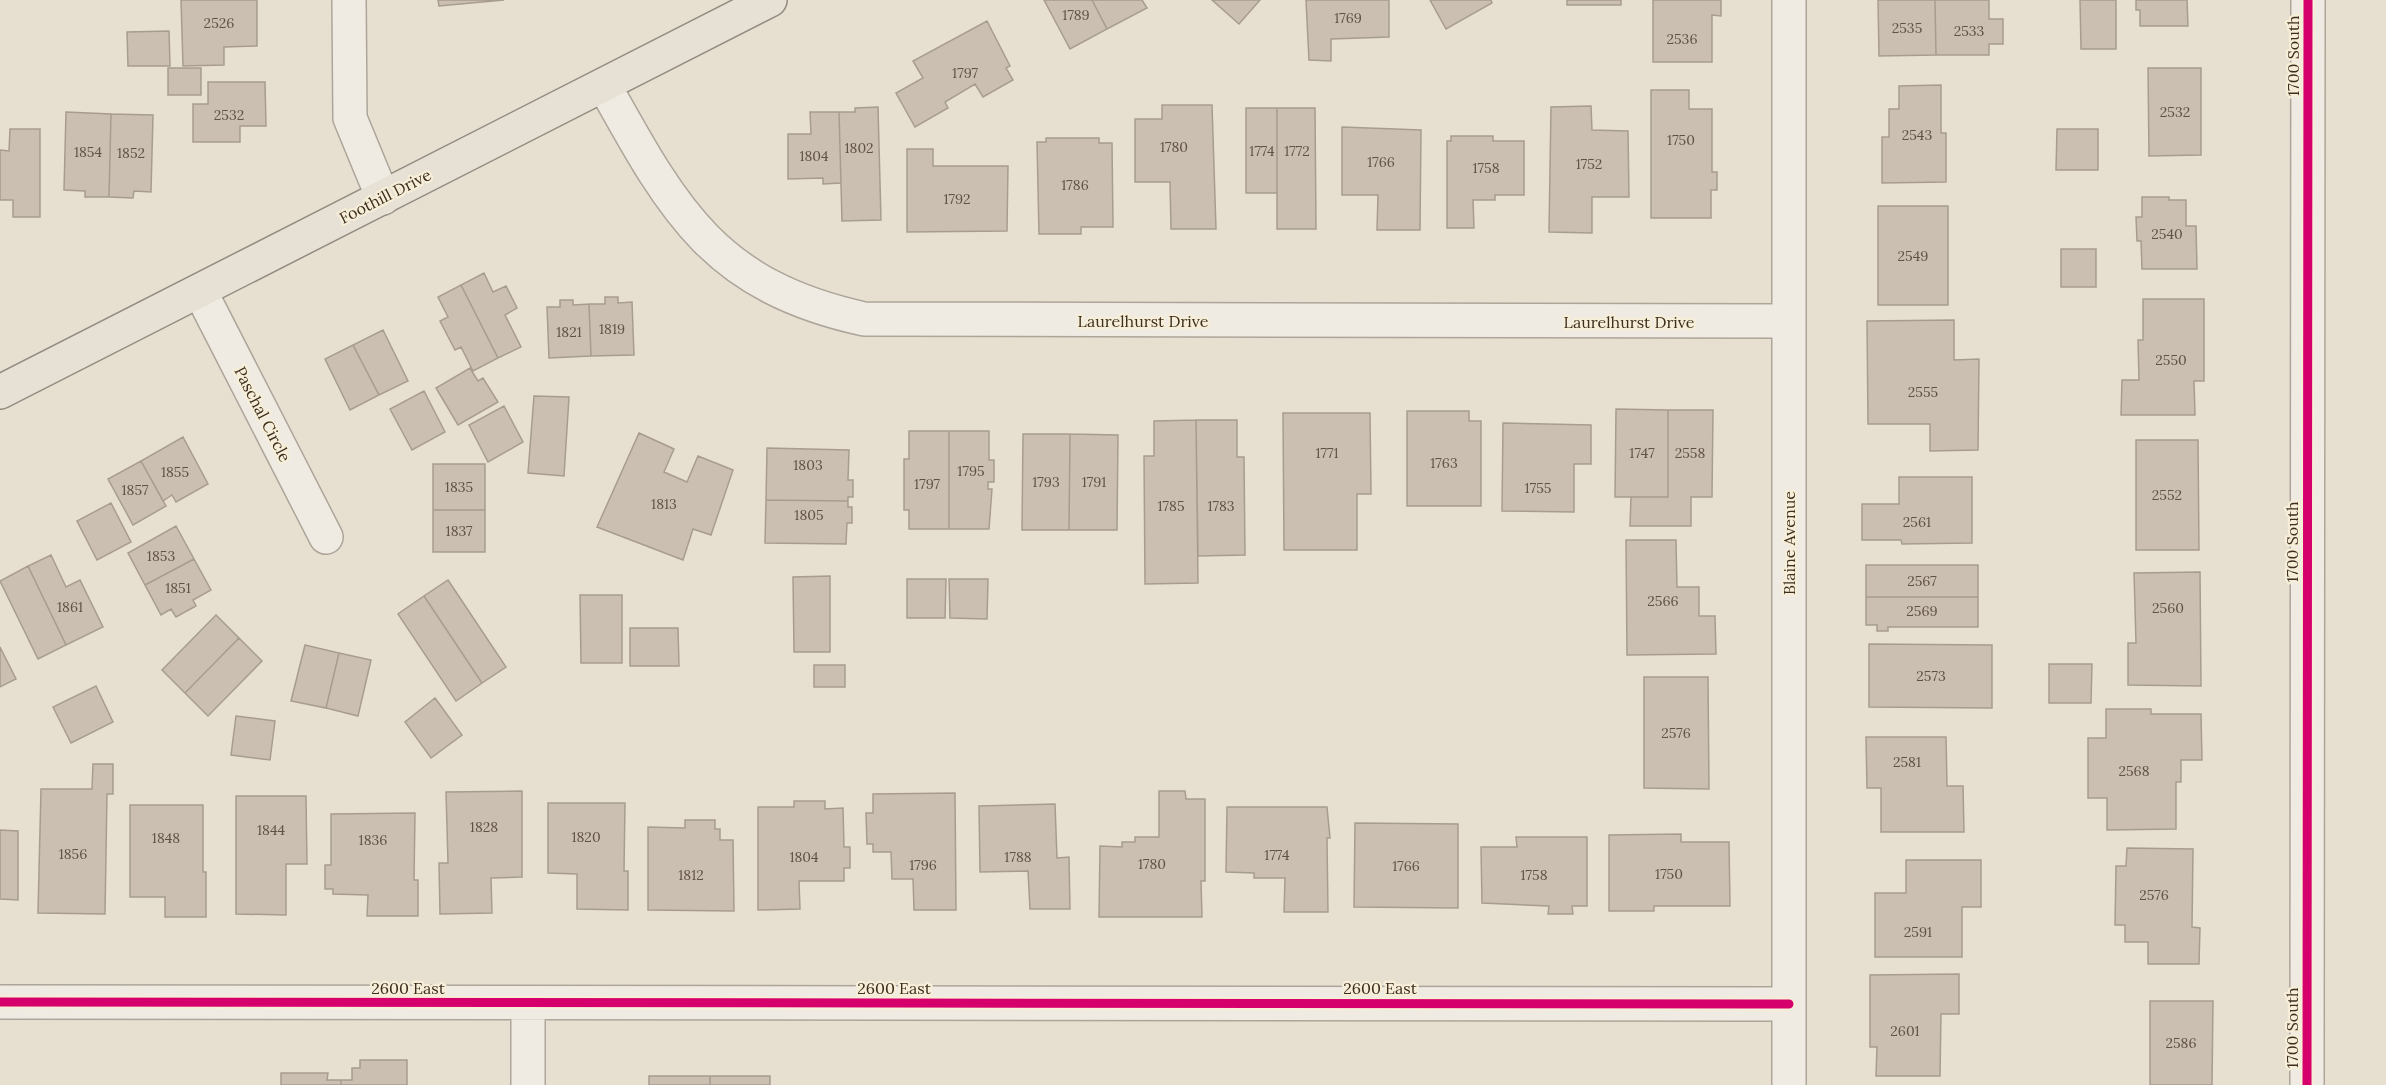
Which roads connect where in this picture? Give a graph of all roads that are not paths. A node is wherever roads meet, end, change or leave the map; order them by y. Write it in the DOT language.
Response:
graph roads {
  1 [pos="349,0"];
  2 [pos="770,0"];
  3 [pos="1789,0"];
  4 [pos="2308,0"];
  5 [pos="604,85"];
  6 [pos="383,198"];
  7 [pos="200,291"];
  8 [pos="1789,321"];
  9 [pos="0,392"];
  10 [pos="326,537"];
  11 [pos="0,1002"];
  12 [pos="528,1003"];
  13 [pos="1789,1004"];
  14 [pos="528,1085"];
  15 [pos="1789,1085"];
  16 [pos="2307,1085"];
  1 -- 6 [label="street"];
  2 -- 5 [label="main road, Foothill Drive"];
  3 -- 8 [label="street, Blaine Avenue"];
  4 -- 16 [label="street, 1700 South"];
  5 -- 6 [label="main road, Foothill Drive"];
  5 -- 8 [label="street, Laurelhurst Drive"];
  6 -- 7 [label="main road, Foothill Drive"];
  7 -- 9 [label="main road, Foothill Drive"];
  7 -- 10 [label="street, Paschal Circle"];
  8 -- 13 [label="street, Blaine Avenue"];
  11 -- 12 [label="street, 2600 East"];
  12 -- 13 [label="street, 2600 East"];
  12 -- 14 [label="street"];
  13 -- 15 [label="street, Blaine Avenue"];
}
